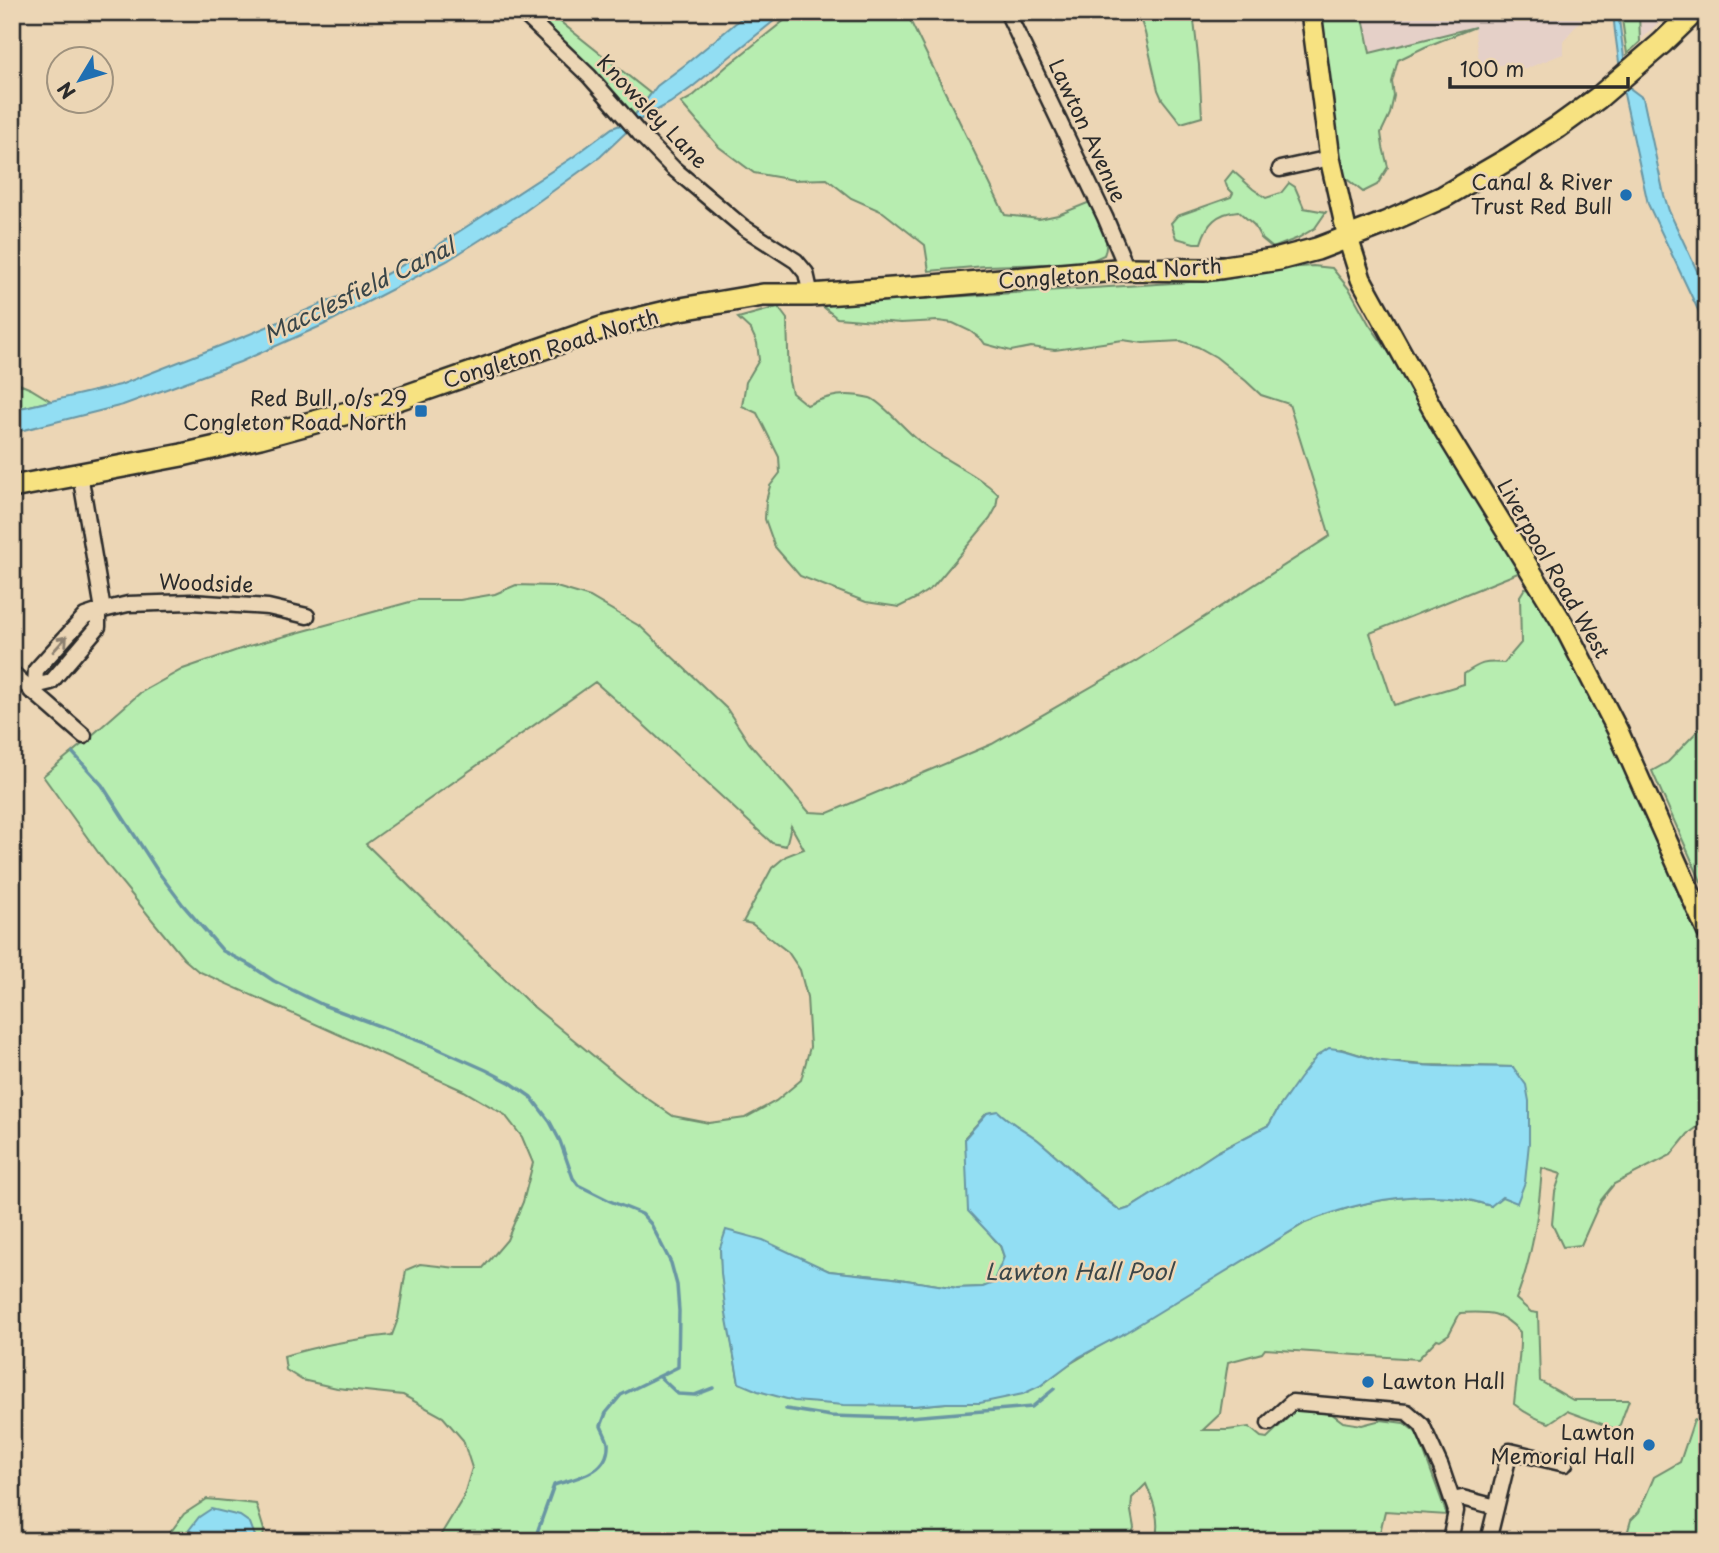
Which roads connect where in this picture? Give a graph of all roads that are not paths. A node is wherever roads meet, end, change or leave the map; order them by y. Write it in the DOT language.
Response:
graph roads {
  1 [pos="522,12"];
  2 [pos="1007,12"];
  3 [pos="1311,12"];
  4 [pos="1694,12"];
  5 [pos="1330,158"];
  6 [pos="1280,169"];
  7 [pos="1348,238"];
  8 [pos="1127,270"];
  9 [pos="811,295"];
  10 [pos="80,474"];
  11 [pos="12,487"];
  12 [pos="101,611"];
  13 [pos="307,616"];
  14 [pos="12,673"];
  15 [pos="33,688"];
  16 [pos="84,736"];
  17 [pos="1707,931"];
  18 [pos="1269,1423"];
  19 [pos="1565,1464"];
  20 [pos="1452,1500"];
  21 [pos="1496,1507"];
  22 [pos="1450,1541"];
  23 [pos="1488,1541"];
  1 -- 9 [label="street, Knowsley Lane"];
  2 -- 8 [label="street, Lawton Avenue"];
  3 -- 5 [label="main road, Liverpool Road West"];
  4 -- 7 [label="highway, Congleton Road North"];
  5 -- 6 [label="street"];
  5 -- 7 [label="main road, Liverpool Road West"];
  7 -- 8 [label="highway, Congleton Road North"];
  7 -- 17 [label="main road, Liverpool Road West"];
  8 -- 9 [label="highway, Congleton Road North"];
  9 -- 10 [label="highway, Congleton Road North"];
  10 -- 11 [label="highway, Congleton Road North"];
  10 -- 12 [label="street"];
  12 -- 13 [label="street, Woodside"];
  12 -- 15 [label="street"];
  14 -- 15 [label="street"];
  15 -- 16 [label="street"];
  18 -- 20 [label="street"];
  19 -- 21 [label="street"];
  20 -- 21 [label="street"];
  20 -- 22 [label="street"];
  21 -- 23 [label="street"];
}
